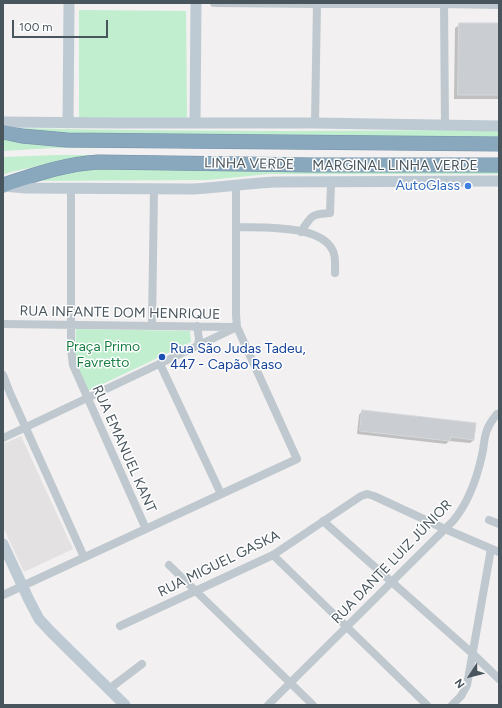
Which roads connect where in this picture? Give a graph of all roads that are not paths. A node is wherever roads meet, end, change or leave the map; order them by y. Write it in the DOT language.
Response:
graph roads {
  1 [pos="69,3"];
  2 [pos="196,3"];
  3 [pos="214,3"];
  4 [pos="444,3"];
  5 [pos="316,4"];
  6 [pos="499,5"];
  7 [pos="3,122"];
  8 [pos="68,123"];
  9 [pos="194,123"];
  10 [pos="315,123"];
  11 [pos="445,125"];
  12 [pos="499,126"];
  13 [pos="3,132"];
  14 [pos="499,144"];
  15 [pos="499,165"];
  16 [pos="499,181"];
  17 [pos="331,182"];
  18 [pos="3,186"];
  19 [pos="236,186"];
  20 [pos="71,188"];
  21 [pos="154,189"];
  22 [pos="236,227"];
  23 [pos="302,232"];
  24 [pos="335,273"];
  25 [pos="3,324"];
  26 [pos="71,325"];
  27 [pos="152,326"];
  28 [pos="197,326"];
  29 [pos="237,327"];
  30 [pos="198,345"];
  31 [pos="160,364"];
  32 [pos="3,375"];
  33 [pos="87,398"];
  34 [pos="497,414"];
  35 [pos="25,427"];
  36 [pos="3,438"];
  37 [pos="220,494"];
  38 [pos="489,520"];
  39 [pos="323,521"];
  40 [pos="499,524"];
  41 [pos="146,529"];
  42 [pos="444,529"];
  43 [pos="3,544"];
  44 [pos="495,551"];
  45 [pos="273,555"];
  46 [pos="84,558"];
  47 [pos="169,565"];
  48 [pos="391,582"];
  49 [pos="22,586"];
  50 [pos="196,591"];
  51 [pos="3,595"];
  52 [pos="120,626"];
  53 [pos="347,627"];
  54 [pos="473,654"];
  55 [pos="142,664"];
  56 [pos="499,679"];
  57 [pos="290,683"];
  58 [pos="109,689"];
  59 [pos="125,705"];
  60 [pos="268,705"];
  61 [pos="312,705"];
  62 [pos="427,705"];
  63 [pos="452,705"];
  1 -- 8 [label="main road"];
  2 -- 9 [label="main road"];
  3 -- 5 [label="street"];
  4 -- 5 [label="street"];
  4 -- 6 [label="street"];
  4 -- 11 [label="street"];
  5 -- 10 [label="street"];
  7 -- 8 [label="main road"];
  8 -- 9 [label="main road"];
  9 -- 10 [label="main road"];
  10 -- 11 [label="main road"];
  11 -- 12 [label="main road"];
  13 -- 14 [label="highway, LINHA VERDE"];
  15 -- 18 [label="highway, LINHA VERDE"];
  16 -- 17 [label="main road, MARGINAL LINHA VERDE"];
  17 -- 19 [label="main road, MARGINAL LINHA VERDE"];
  17 -- 23 [label="street"];
  18 -- 20 [label="main road, MARGINAL LINHA VERDE"];
  19 -- 21 [label="main road, MARGINAL LINHA VERDE"];
  19 -- 22 [label="street"];
  20 -- 21 [label="main road, MARGINAL LINHA VERDE"];
  20 -- 26 [label="street, RUA EMANUEL KANT"];
  21 -- 27 [label="street"];
  22 -- 23 [label="street"];
  22 -- 29 [label="street"];
  23 -- 24 [label="street"];
  25 -- 26 [label="street, RUA INFANTE DOM HENRIQUE"];
  26 -- 27 [label="street, RUA INFANTE DOM HENRIQUE"];
  26 -- 33 [label="street, RUA EMANUEL KANT"];
  27 -- 28 [label="street, RUA INFANTE DOM HENRIQUE"];
  28 -- 29 [label="street, RUA INFANTE DOM HENRIQUE"];
  28 -- 30 [label="street"];
  29 -- 30 [label="street"];
  29 -- 37 [label="street"];
  30 -- 31 [label="street"];
  31 -- 33 [label="street"];
  31 -- 37 [label="street"];
  32 -- 35 [label="street"];
  33 -- 35 [label="street"];
  33 -- 41 [label="street, RUA EMANUEL KANT"];
  34 -- 42 [label="street, RUA DANTE LUIZ JÚNIOR"];
  35 -- 36 [label="street"];
  35 -- 46 [label="street"];
  37 -- 41 [label="street"];
  38 -- 40 [label="street"];
  39 -- 42 [label="street, RUA MIGUEL GASKA"];
  39 -- 45 [label="street, RUA MIGUEL GASKA"];
  39 -- 48 [label="street"];
  41 -- 46 [label="street"];
  42 -- 44 [label="street"];
  42 -- 48 [label="street, RUA DANTE LUIZ JÚNIOR"];
  43 -- 49 [label="main road"];
  44 -- 54 [label="street"];
  45 -- 50 [label="street, RUA MIGUEL GASKA"];
  45 -- 53 [label="street"];
  46 -- 49 [label="street"];
  47 -- 50 [label="street"];
  48 -- 53 [label="street, RUA DANTE LUIZ JÚNIOR"];
  48 -- 54 [label="street"];
  49 -- 51 [label="street"];
  49 -- 58 [label="main road"];
  50 -- 52 [label="street, RUA MIGUEL GASKA"];
  50 -- 57 [label="street"];
  53 -- 57 [label="street, RUA DANTE LUIZ JÚNIOR"];
  53 -- 62 [label="street"];
  54 -- 56 [label="street"];
  54 -- 63 [label="street"];
  55 -- 58 [label="street"];
  57 -- 60 [label="street, RUA DANTE LUIZ JÚNIOR"];
  57 -- 61 [label="street"];
  58 -- 59 [label="main road"];
}
